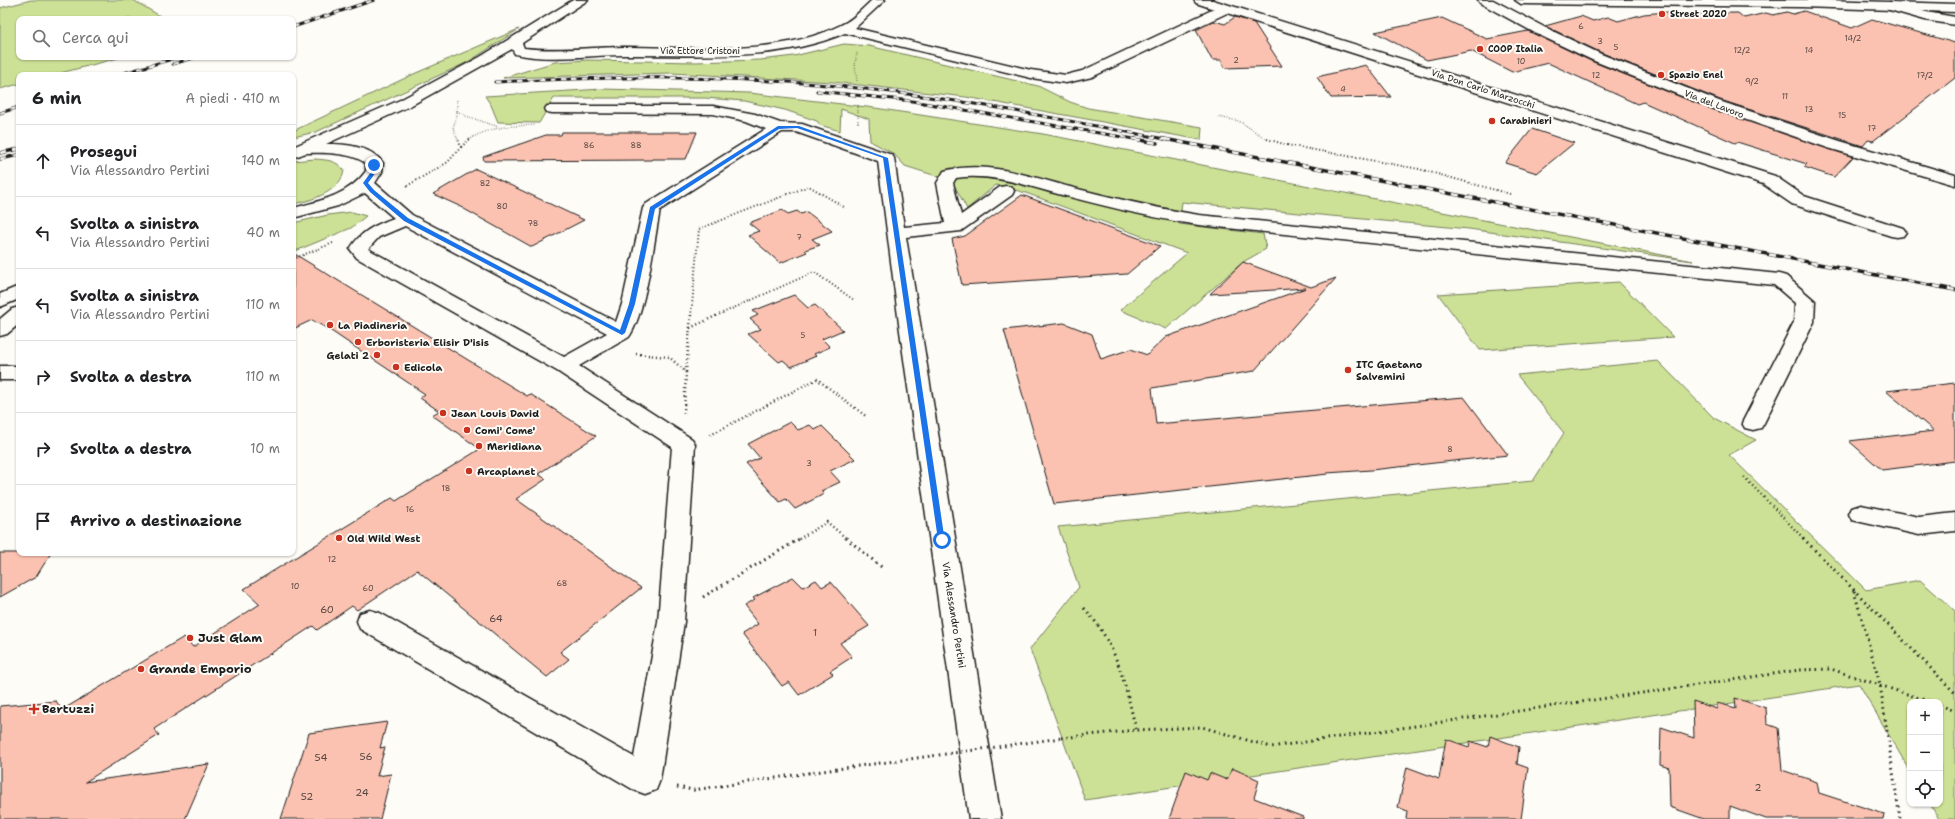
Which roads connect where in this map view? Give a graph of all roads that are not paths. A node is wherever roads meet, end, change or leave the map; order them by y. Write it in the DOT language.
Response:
graph roads {
  1 [pos="582,0"];
  2 [pos="879,0"];
  3 [pos="1200,0"];
  4 [pos="1484,0"];
  5 [pos="1521,0"];
  6 [pos="1630,1"];
  7 [pos="1890,6"];
  8 [pos="1226,8"];
  9 [pos="1955,8"];
  10 [pos="1955,21"];
  11 [pos="843,29"];
  12 [pos="516,41"];
  13 [pos="534,54"];
  14 [pos="485,60"];
  15 [pos="552,109"];
  16 [pos="386,112"];
  17 [pos="778,128"];
  18 [pos="296,151"];
  19 [pos="296,152"];
  20 [pos="362,153"];
  21 [pos="1955,180"];
  22 [pos="366,183"];
  23 [pos="1006,191"];
  24 [pos="350,194"];
  25 [pos="296,212"];
  26 [pos="406,220"];
  27 [pos="955,227"];
  28 [pos="1897,232"];
  29 [pos="896,233"];
  30 [pos="369,235"];
  31 [pos="16,293"];
  32 [pos="0,301"];
  33 [pos="16,316"];
  34 [pos="0,330"];
  35 [pos="622,333"];
  36 [pos="564,366"];
  37 [pos="0,373"];
  38 [pos="16,373"];
  39 [pos="1753,423"];
  40 [pos="1861,514"];
  41 [pos="1955,522"];
  42 [pos="370,621"];
  43 [pos="985,819"];
  1 -- 12 [label="street"];
  2 -- 11 [label="street, Via Ettore Cristoni"];
  3 -- 8 [label="street, Via Don Carlo Marzocchi"];
  4 -- 21 [label="street, Via del Lavoro"];
  5 -- 6 [label="street"];
  6 -- 7 [label="street"];
  7 -- 9 [label="street"];
  7 -- 10 [label="street"];
  8 -- 11 [label="street"];
  8 -- 28 [label="street, Via Don Carlo Marzocchi"];
  11 -- 13 [label="street, Via Ettore Cristoni"];
  12 -- 13 [label="street, Via Ettore Cristoni"];
  12 -- 14 [label="street"];
  13 -- 14 [label="street"];
  14 -- 16 [label="street"];
  15 -- 17 [label="street"];
  16 -- 18 [label="street"];
  16 -- 20 [label="street"];
  17 -- 29 [label="street, Via Alessandro Pertini"];
  17 -- 35 [label="street"];
  19 -- 20 [label="street"];
  20 -- 22 [label="street"];
  22 -- 24 [label="street"];
  22 -- 26 [label="street"];
  23 -- 27 [label="street"];
  24 -- 25 [label="street"];
  24 -- 30 [label="street"];
  26 -- 30 [label="street"];
  26 -- 35 [label="street"];
  27 -- 29 [label="street"];
  27 -- 39 [label="street"];
  29 -- 43 [label="street, Via Alessandro Pertini"];
  30 -- 36 [label="street"];
  31 -- 32 [label="street"];
  33 -- 34 [label="street"];
  35 -- 36 [label="street"];
  36 -- 42 [label="street"];
  37 -- 38 [label="street"];
  40 -- 41 [label="street"];
}
